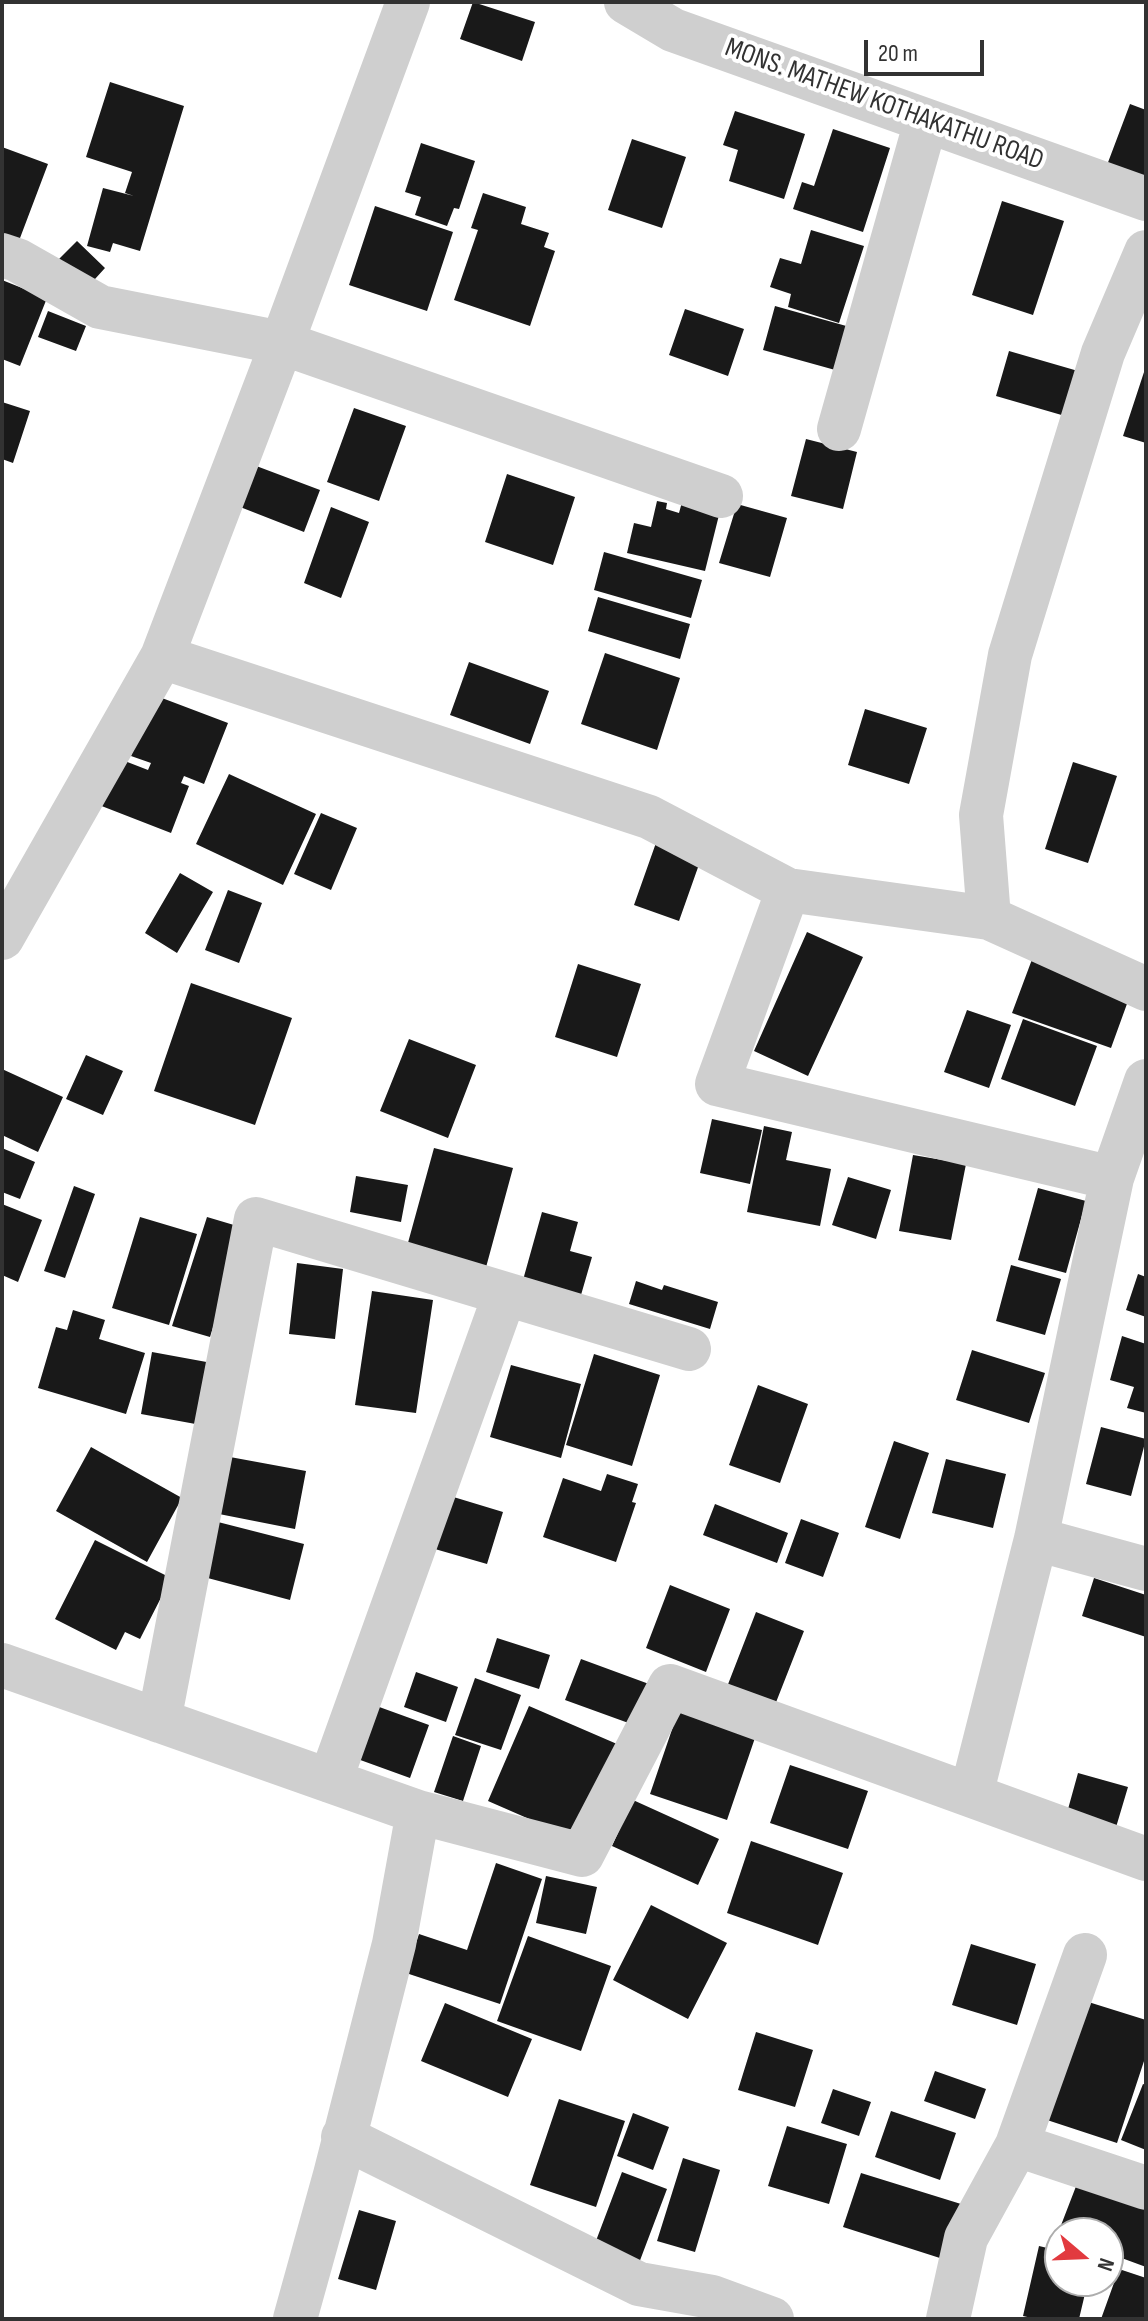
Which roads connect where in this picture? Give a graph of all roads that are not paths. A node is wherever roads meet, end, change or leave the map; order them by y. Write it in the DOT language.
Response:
graph roads {
  1 [pos="408,2"];
  2 [pos="626,2"];
  3 [pos="926,121"];
  4 [pos="1146,199"];
  5 [pos="1146,252"];
  6 [pos="2,255"];
  7 [pos="282,343"];
  8 [pos="839,429"];
  9 [pos="721,496"];
  10 [pos="162,657"];
  11 [pos="788,890"];
  12 [pos="989,918"];
  13 [pos="2,938"];
  14 [pos="1146,989"];
  15 [pos="1146,1081"];
  16 [pos="1112,1178"];
  17 [pos="505,1294"];
  18 [pos="689,1349"];
  19 [pos="1036,1539"];
  20 [pos="1146,1569"];
  21 [pos="2,1665"];
  22 [pos="159,1721"];
  23 [pos="330,1781"];
  24 [pos="971,1795"];
  25 [pos="418,1812"];
  26 [pos="1146,1859"];
  27 [pos="1085,1955"];
  28 [pos="343,2137"];
  29 [pos="1017,2145"];
  30 [pos="1146,2188"];
  31 [pos="295,2319"];
  32 [pos="772,2319"];
  33 [pos="948,2319"];
  1 -- 7 [label="street"];
  2 -- 3 [label="street, MONS. MATHEW KOTHAKATHU ROAD"];
  3 -- 4 [label="street, MONS. MATHEW KOTHAKATHU ROAD"];
  3 -- 8 [label="street"];
  5 -- 12 [label="street"];
  6 -- 7 [label="street"];
  7 -- 9 [label="street"];
  7 -- 10 [label="street"];
  10 -- 11 [label="street"];
  10 -- 13 [label="street"];
  11 -- 12 [label="street"];
  11 -- 16 [label="street"];
  12 -- 14 [label="street"];
  15 -- 16 [label="street"];
  16 -- 19 [label="street"];
  17 -- 18 [label="street"];
  17 -- 22 [label="street"];
  17 -- 23 [label="street"];
  19 -- 20 [label="street"];
  19 -- 24 [label="street"];
  21 -- 22 [label="street"];
  22 -- 23 [label="street"];
  23 -- 25 [label="street"];
  24 -- 25 [label="street"];
  24 -- 26 [label="street"];
  25 -- 28 [label="street"];
  27 -- 29 [label="street"];
  28 -- 31 [label="street"];
  28 -- 32 [label="street"];
  29 -- 30 [label="street"];
  29 -- 33 [label="street"];
}
